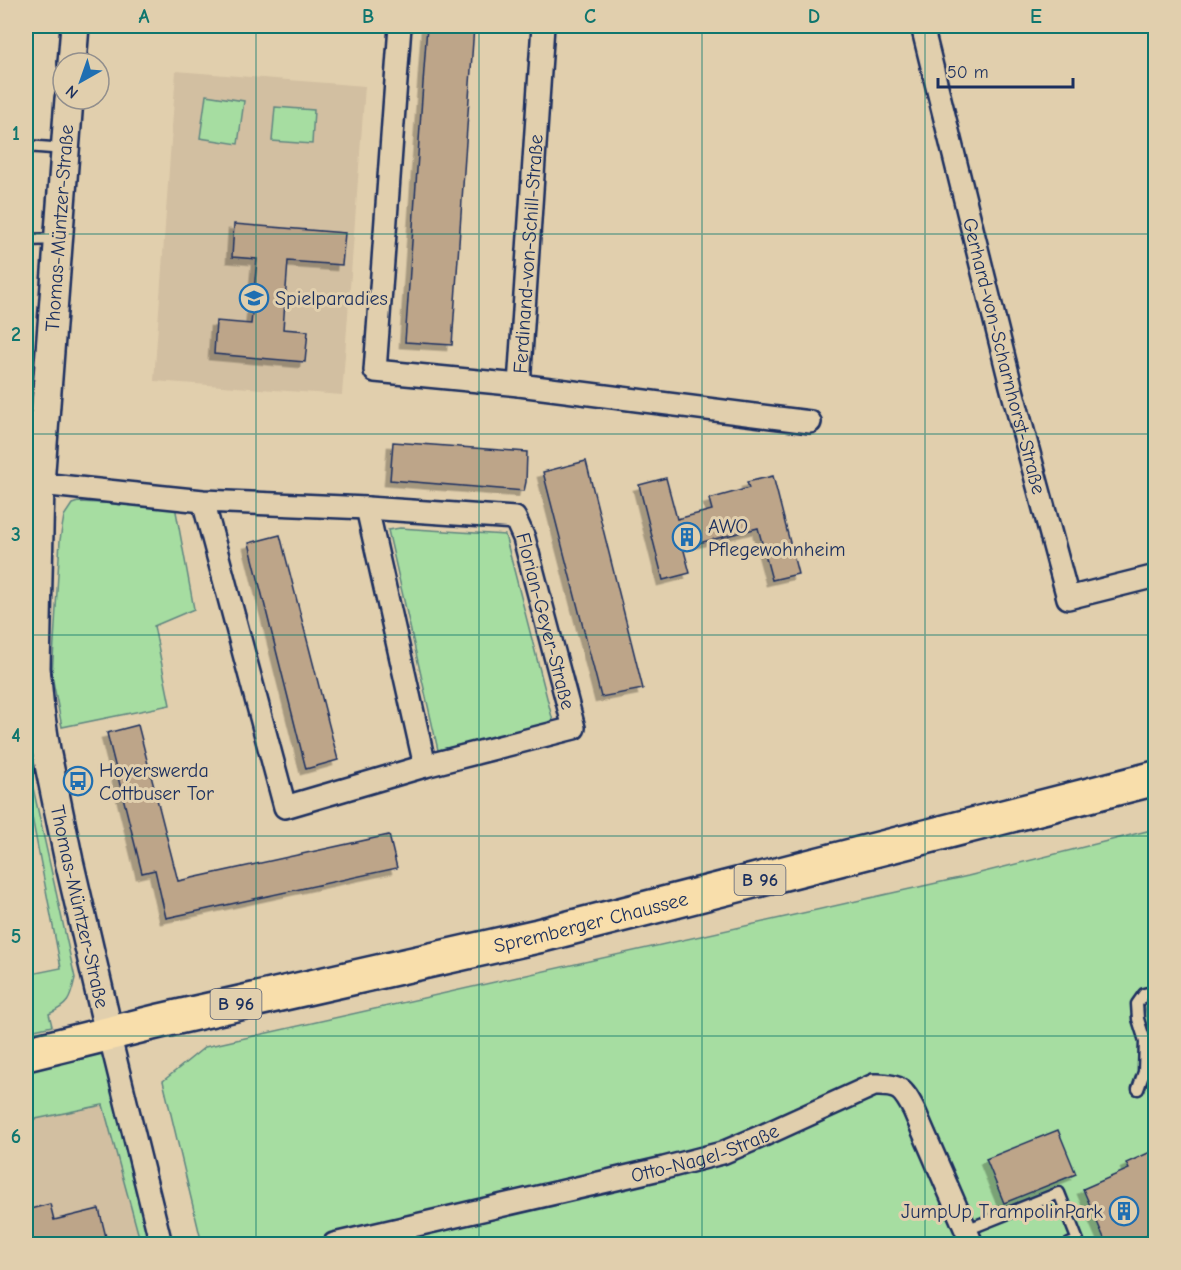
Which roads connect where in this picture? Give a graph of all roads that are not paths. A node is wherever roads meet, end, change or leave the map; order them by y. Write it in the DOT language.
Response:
graph roads {
  1 [pos="75,26"];
  2 [pos="400,26"];
  3 [pos="543,26"];
  4 [pos="922,26"];
  5 [pos="73,51"];
  6 [pos="68,111"];
  7 [pos="26,146"];
  8 [pos="65,149"];
  9 [pos="59,239"];
  10 [pos="26,240"];
  11 [pos="519,385"];
  12 [pos="810,422"];
  13 [pos="40,484"];
  14 [pos="203,501"];
  15 [pos="367,508"];
  16 [pos="1155,576"];
  17 [pos="31,668"];
  18 [pos="425,766"];
  19 [pos="1155,778"];
  20 [pos="1155,991"];
  21 [pos="109,1033"];
  22 [pos="26,1054"];
  23 [pos="1138,1089"];
  24 [pos="969,1237"];
  25 [pos="161,1245"];
  26 [pos="334,1245"];
  27 [pos="1069,1245"];
  1 -- 5 [label="street"];
  2 -- 11 [label="street, Ferdinand-von-Schill-Straße"];
  3 -- 11 [label="street, Ferdinand-von-Schill-Straße"];
  4 -- 16 [label="street, Gerhard-von-Scharnhorst-Straße"];
  6 -- 8 [label="street, Thomas-Müntzer-Straße"];
  7 -- 8 [label="lane"];
  8 -- 9 [label="street, Thomas-Müntzer-Straße"];
  9 -- 10 [label="lane"];
  9 -- 13 [label="street, Thomas-Müntzer-Straße"];
  11 -- 12 [label="street"];
  13 -- 14 [label="street, Florian-Geyer-Straße"];
  13 -- 17 [label="street, Thomas-Müntzer-Straße"];
  14 -- 15 [label="street, Florian-Geyer-Straße"];
  14 -- 18 [label="street"];
  15 -- 18 [label="street"];
  15 -- 18 [label="street, Florian-Geyer-Straße"];
  17 -- 21 [label="street, Thomas-Müntzer-Straße"];
  19 -- 21 [label="main road, Spremberger Chaussee / B 96"];
  20 -- 23 [label="lane"];
  21 -- 22 [label="main road, Spremberger Chaussee / B 96"];
  21 -- 25 [label="street"];
  24 -- 26 [label="street, Otto-Nagel-Straße"];
  24 -- 27 [label="lane"];
}
